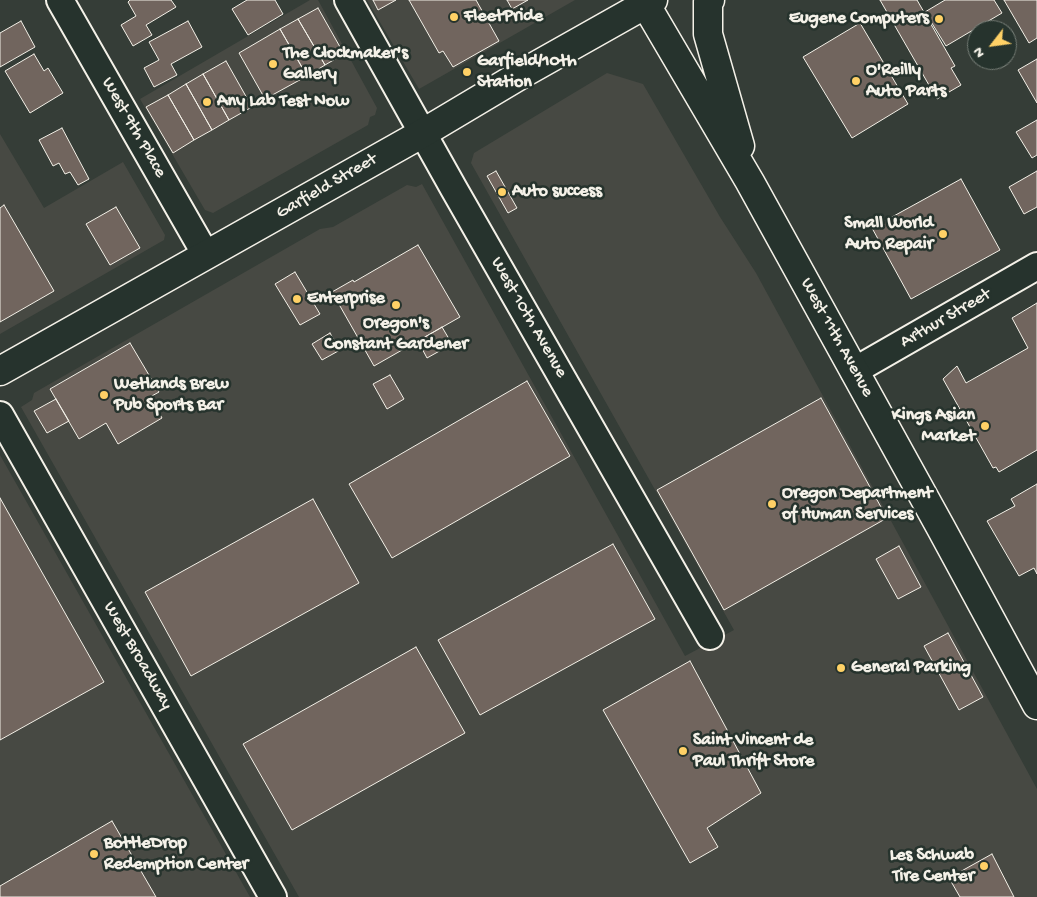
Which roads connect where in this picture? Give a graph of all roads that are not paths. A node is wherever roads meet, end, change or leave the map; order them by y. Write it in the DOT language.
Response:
graph roads {
  1 [pos="60,0"];
  2 [pos="348,0"];
  3 [pos="710,0"];
  4 [pos="647,2"];
  5 [pos="423,133"];
  6 [pos="750,182"];
  7 [pos="206,255"];
  8 [pos="1037,266"];
  9 [pos="854,371"];
  10 [pos="0,372"];
  11 [pos="0,415"];
  12 [pos="710,636"];
  13 [pos="1037,705"];
  14 [pos="273,897"];
  1 -- 7 [label="street, West 9th Place"];
  2 -- 5 [label="street, West 10th Avenue"];
  3 -- 6 [label="main road"];
  4 -- 5 [label="main road, Garfield Street"];
  4 -- 6 [label="main road, West 11th Avenue"];
  5 -- 7 [label="main road, Garfield Street"];
  5 -- 12 [label="street, West 10th Avenue"];
  6 -- 9 [label="main road, West 11th Avenue"];
  7 -- 10 [label="main road, Garfield Street"];
  8 -- 9 [label="street, Arthur Street"];
  9 -- 13 [label="main road, West 11th Avenue"];
  11 -- 14 [label="street, West Broadway"];
}
